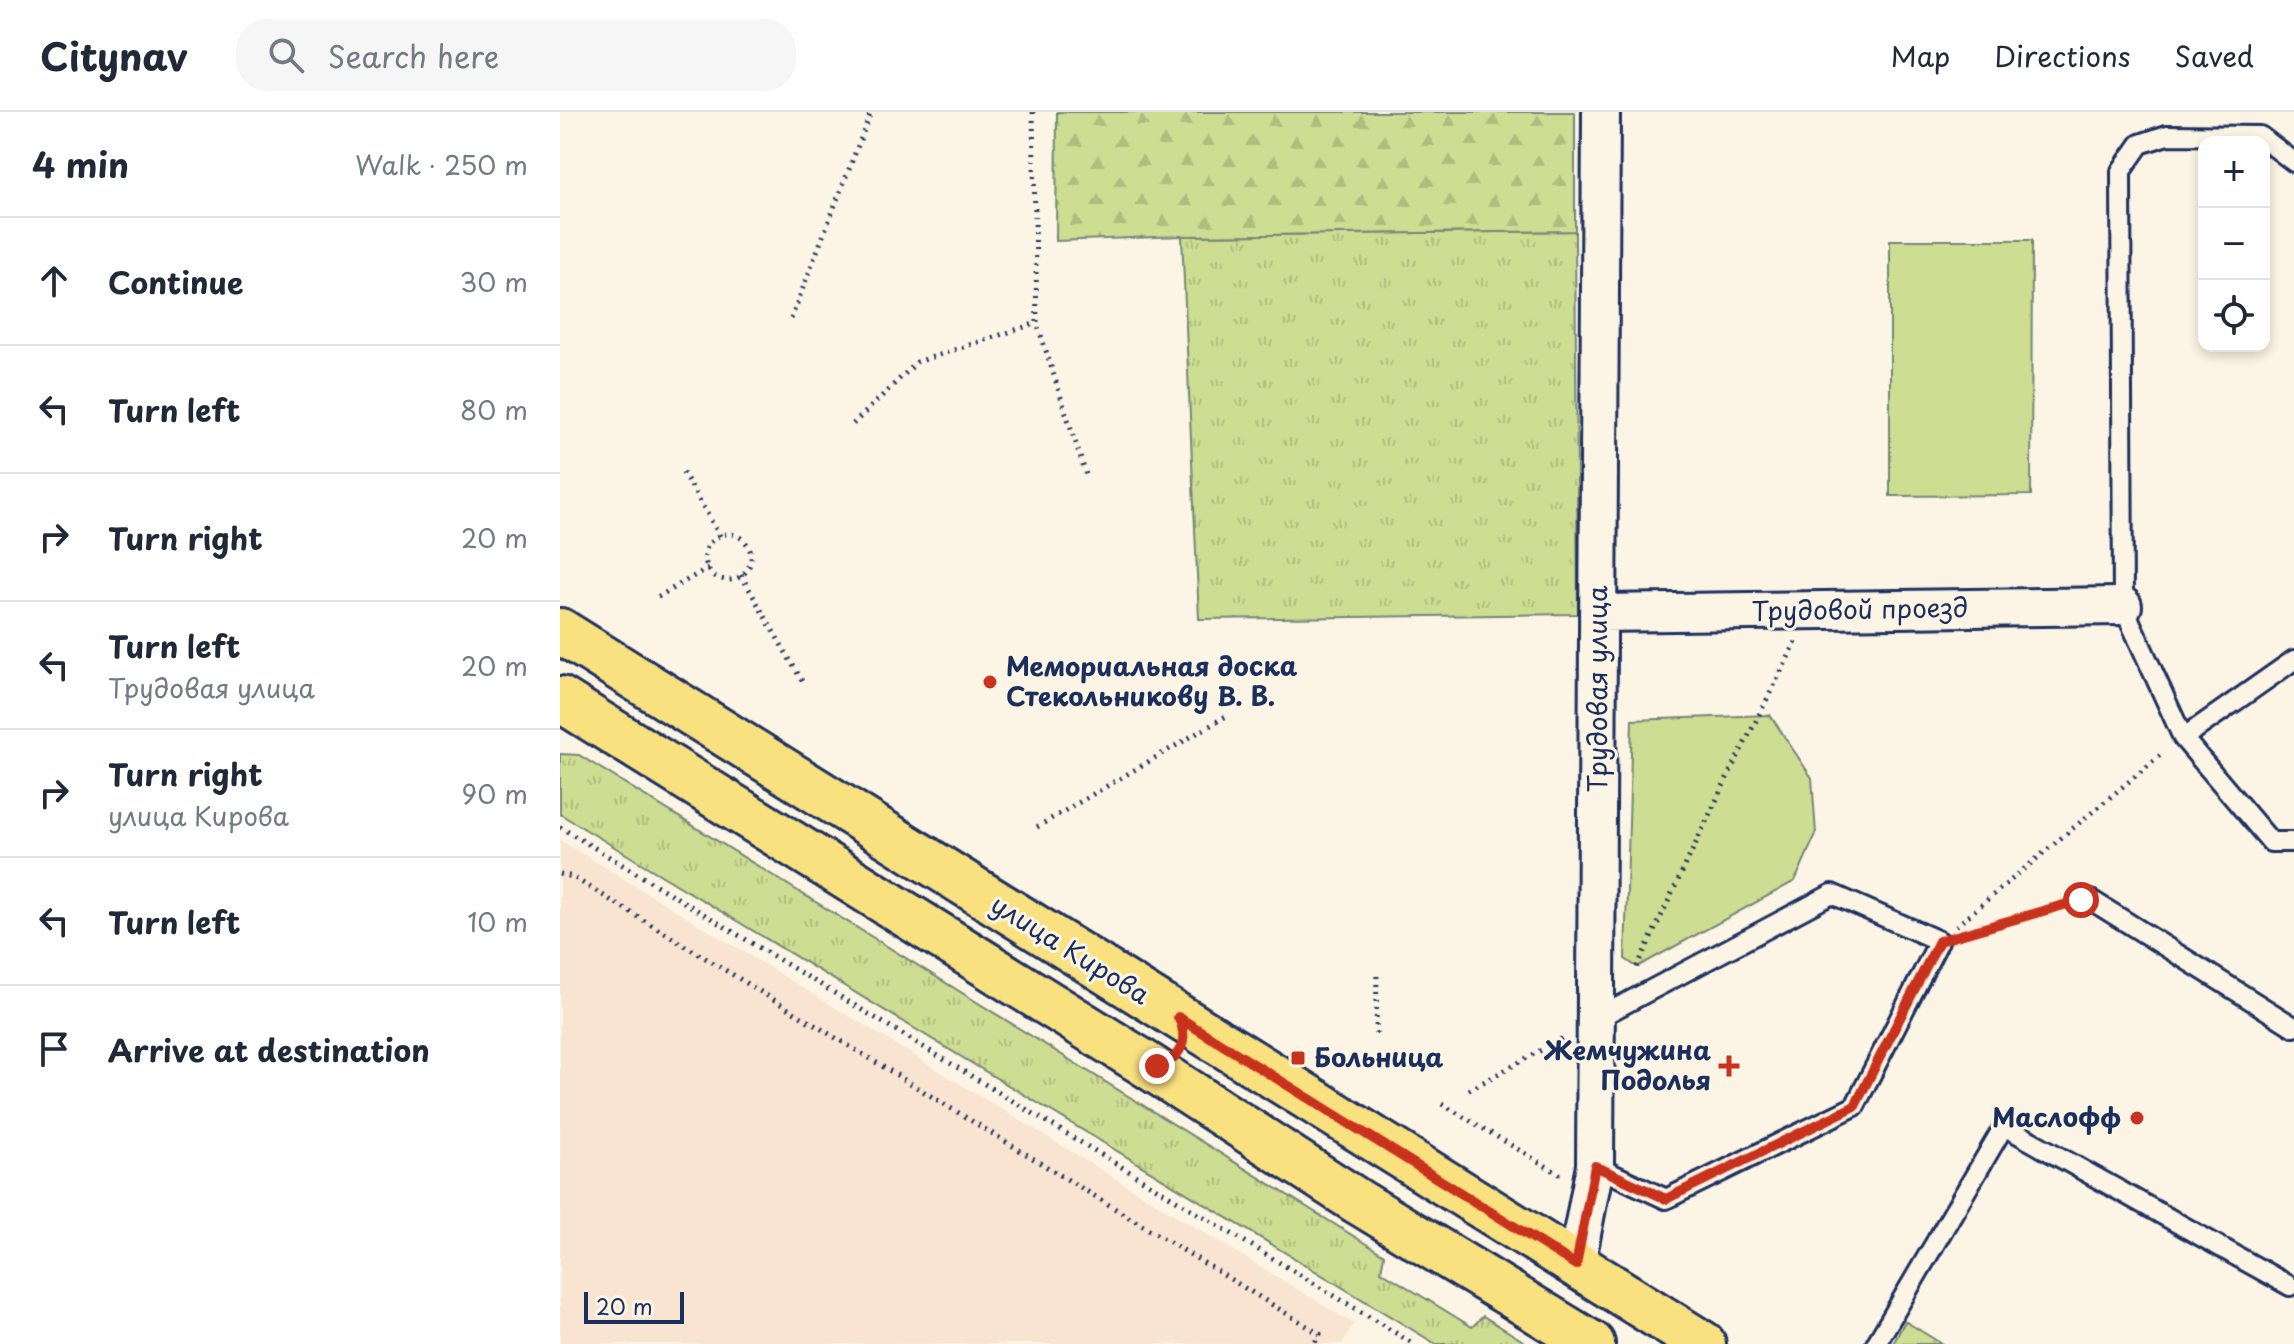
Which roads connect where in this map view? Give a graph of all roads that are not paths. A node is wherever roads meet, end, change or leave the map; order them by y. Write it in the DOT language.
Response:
graph roads {
  1 [pos="1601,112"];
  2 [pos="2294,162"];
  3 [pos="2123,606"];
  4 [pos="1598,613"];
  5 [pos="560,631"];
  6 [pos="2294,660"];
  7 [pos="560,699"];
  8 [pos="2183,738"];
  9 [pos="2294,842"];
  10 [pos="2091,900"];
  11 [pos="1596,1006"];
  12 [pos="1178,1017"];
  13 [pos="2294,1027"];
  14 [pos="1144,1063"];
  15 [pos="1593,1179"];
  16 [pos="1576,1265"];
  17 [pos="2290,1286"];
  18 [pos="1652,1313"];
  19 [pos="1592,1344"];
  20 [pos="1611,1344"];
  21 [pos="1703,1344"];
  22 [pos="1876,1344"];
  1 -- 4 [label="street, Трудовая улица"];
  2 -- 3 [label="lane"];
  3 -- 4 [label="street, Трудовой проезд"];
  3 -- 8 [label="lane"];
  4 -- 11 [label="street, Трудовая улица"];
  5 -- 12 [label="main road, улица Кирова"];
  6 -- 8 [label="lane"];
  7 -- 14 [label="main road"];
  8 -- 9 [label="lane"];
  10 -- 13 [label="lane"];
  11 -- 15 [label="street, Трудовая улица"];
  11 -- 15 [label="lane"];
  12 -- 14 [label="main road"];
  12 -- 16 [label="main road, улица Кирова"];
  14 -- 19 [label="main road"];
  15 -- 16 [label="street, Трудовая улица"];
  16 -- 18 [label="main road, улица Кирова"];
  17 -- 22 [label="lane"];
  18 -- 20 [label="main road"];
  18 -- 21 [label="main road, улица Кирова"];
}
